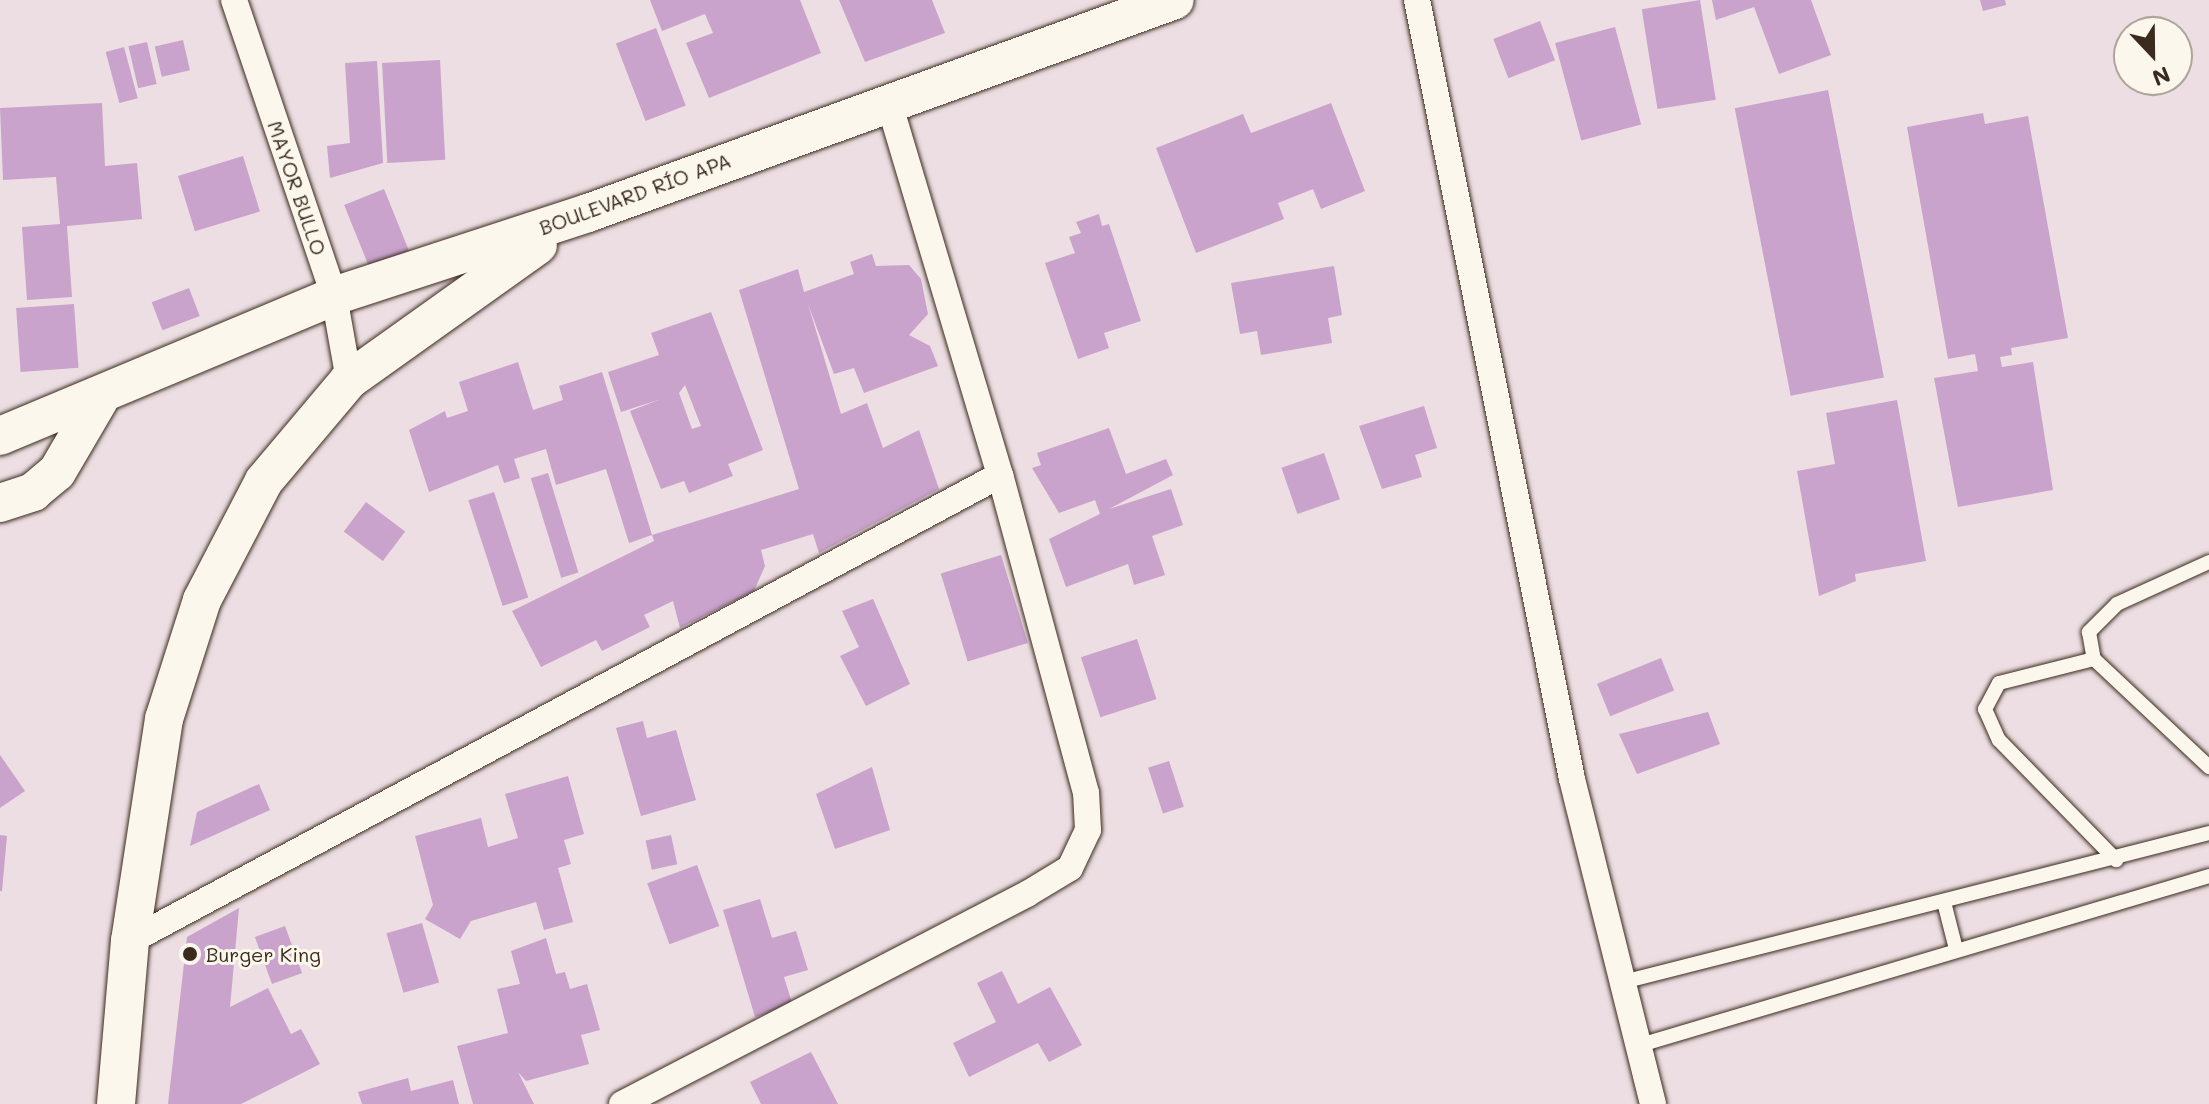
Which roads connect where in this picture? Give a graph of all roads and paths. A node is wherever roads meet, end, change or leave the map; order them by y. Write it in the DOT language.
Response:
graph roads {
  1 [pos="234,0"];
  2 [pos="1417,0"];
  3 [pos="1171,1"];
  4 [pos="889,103"];
  5 [pos="588,213"];
  6 [pos="334,296"];
  7 [pos="349,380"];
  8 [pos="99,400"];
  9 [pos="0,436"];
  10 [pos="1000,475"];
  11 [pos="0,503"];
  12 [pos="2209,562"];
  13 [pos="2094,659"];
  14 [pos="2209,767"];
  15 [pos="2209,833"];
  16 [pos="2116,860"];
  17 [pos="2209,876"];
  18 [pos="1944,902"];
  19 [pos="130,941"];
  20 [pos="1956,949"];
  21 [pos="1619,983"];
  22 [pos="1637,1046"];
  23 [pos="116,1104"];
  24 [pos="622,1104"];
  25 [pos="1653,1104"];
  1 -- 6 [label="street, MAYOR BULLO"];
  2 -- 21 [label="street"];
  3 -- 4 [label="main road, BOULEVARD RÍO APA"];
  4 -- 5 [label="main road, BOULEVARD RÍO APA"];
  4 -- 10 [label="street"];
  5 -- 6 [label="main road, BOULEVARD RÍO APA"];
  5 -- 7 [label="main road"];
  6 -- 7 [label="street, MAYOR BULLO"];
  6 -- 8 [label="main road, BOULEVARD RÍO APA"];
  7 -- 19 [label="main road"];
  8 -- 9 [label="main road, BOULEVARD RÍO APA"];
  8 -- 11 [label="main road"];
  10 -- 19 [label="street"];
  10 -- 24 [label="street"];
  12 -- 13 [label="lane"];
  13 -- 14 [label="lane"];
  13 -- 16 [label="lane"];
  15 -- 16 [label="lane"];
  16 -- 18 [label="lane"];
  17 -- 20 [label="lane"];
  18 -- 20 [label="lane"];
  18 -- 21 [label="lane"];
  19 -- 23 [label="main road"];
  20 -- 22 [label="lane"];
  21 -- 22 [label="street"];
  22 -- 25 [label="street"];
}
